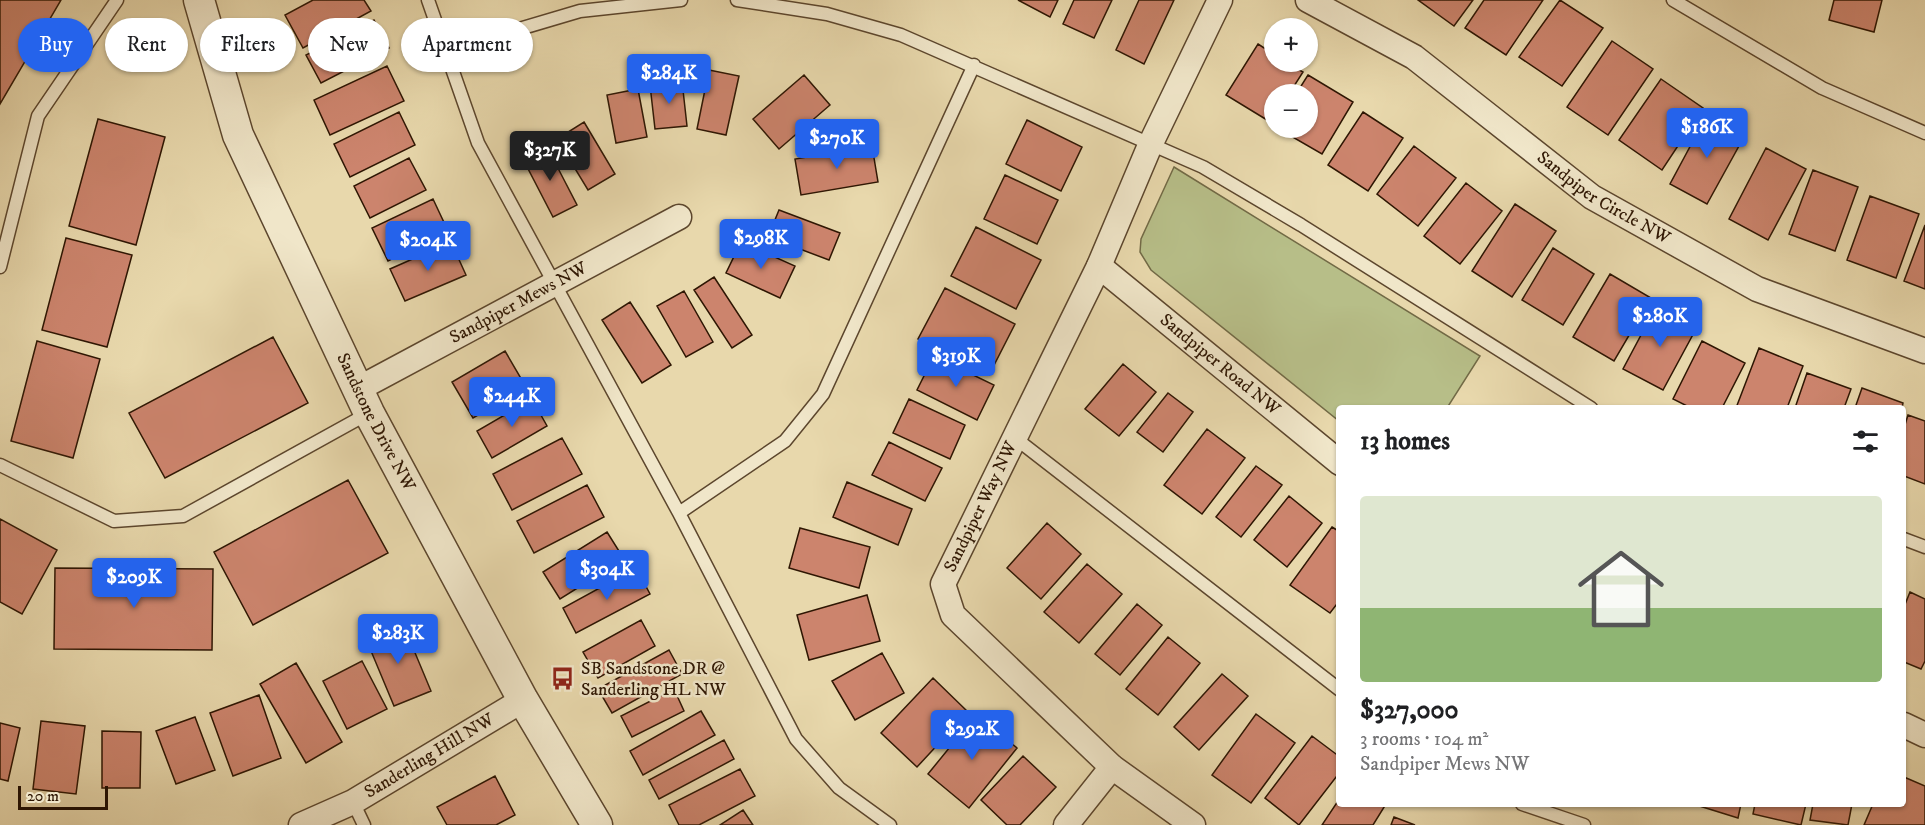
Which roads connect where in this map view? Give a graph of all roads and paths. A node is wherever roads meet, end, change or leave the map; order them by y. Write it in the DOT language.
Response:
graph roads {
  1 [pos="117,0"];
  2 [pos="199,0"];
  3 [pos="428,0"];
  4 [pos="681,0"];
  5 [pos="737,0"];
  6 [pos="1220,0"];
  7 [pos="1308,0"];
  8 [pos="1673,0"];
  9 [pos="434,18"];
  10 [pos="533,25"];
  11 [pos="974,64"];
  12 [pos="453,72"];
  13 [pos="1925,133"];
  14 [pos="1151,143"];
  15 [pos="679,217"];
  16 [pos="1098,266"];
  17 [pos="0,267"];
  18 [pos="553,283"];
  19 [pos="1925,351"];
  20 [pos="364,401"];
  21 [pos="1586,405"];
  22 [pos="1015,438"];
  23 [pos="1336,460"];
  24 [pos="0,465"];
  25 [pos="679,513"];
  26 [pos="1906,540"];
  27 [pos="1925,547"];
  28 [pos="1336,687"];
  29 [pos="523,700"];
  30 [pos="1906,726"];
  31 [pos="1925,735"];
  32 [pos="1112,767"];
  33 [pos="353,802"];
  34 [pos="1531,807"];
  35 [pos="301,825"];
  36 [pos="364,825"];
  37 [pos="597,825"];
  38 [pos="890,825"];
  39 [pos="1066,825"];
  40 [pos="1193,825"];
  41 [pos="1584,825"];
  1 -- 17 [label="lane"];
  2 -- 20 [label="street, Sandstone Drive NW"];
  3 -- 9 [label="lane"];
  4 -- 10 [label="lane"];
  5 -- 11 [label="lane"];
  6 -- 14 [label="street"];
  7 -- 19 [label="street, Sandpiper Circle NW"];
  8 -- 13 [label="lane"];
  11 -- 14 [label="lane"];
  11 -- 25 [label="lane"];
  12 -- 18 [label="lane"];
  14 -- 16 [label="street, Sandpiper Way NW"];
  14 -- 21 [label="lane"];
  15 -- 18 [label="street, Sandpiper Mews NW"];
  16 -- 22 [label="street, Sandpiper Way NW"];
  16 -- 23 [label="street, Sandpiper Road NW"];
  18 -- 20 [label="street, Sandpiper Mews NW"];
  18 -- 25 [label="lane"];
  20 -- 24 [label="lane"];
  20 -- 29 [label="street, Sandstone Drive NW"];
  22 -- 28 [label="lane"];
  22 -- 32 [label="street, Sandpiper Way NW"];
  25 -- 38 [label="lane"];
  26 -- 27 [label="lane"];
  29 -- 33 [label="street, Sanderling Hill NW"];
  29 -- 37 [label="street, Sandstone Drive NW"];
  30 -- 31 [label="street"];
  32 -- 39 [label="street"];
  32 -- 40 [label="street, Sandpiper Way NW"];
  33 -- 35 [label="street, Sanderling Hill NW"];
  33 -- 36 [label="lane"];
  34 -- 41 [label="lane"];
}
